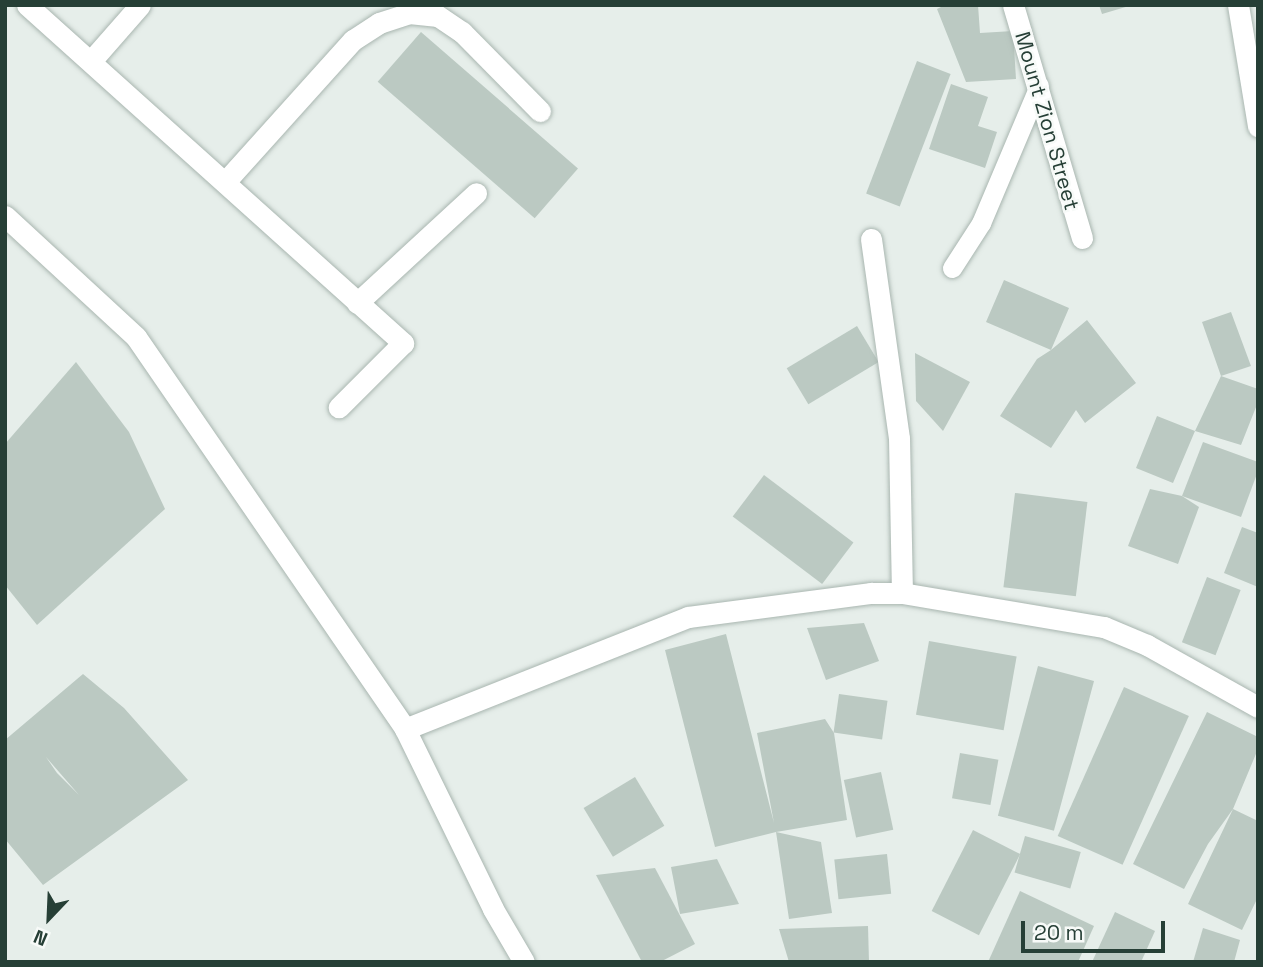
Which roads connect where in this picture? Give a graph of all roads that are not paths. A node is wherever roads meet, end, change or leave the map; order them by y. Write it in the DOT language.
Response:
graph roads {
  1 [pos="27,5"];
  2 [pos="140,5"];
  3 [pos="1013,5"];
  4 [pos="1238,5"];
  5 [pos="91,61"];
  6 [pos="1039,86"];
  7 [pos="540,111"];
  8 [pos="1258,126"];
  9 [pos="225,182"];
  10 [pos="475,193"];
  11 [pos="5,216"];
  12 [pos="1082,238"];
  13 [pos="871,239"];
  14 [pos="952,268"];
  15 [pos="357,303"];
  16 [pos="340,407"];
  17 [pos="902,593"];
  18 [pos="1258,706"];
  19 [pos="405,729"];
  20 [pos="524,962"];
  1 -- 5 [label="street"];
  2 -- 5 [label="street"];
  3 -- 6 [label="street, Mount Zion Street"];
  4 -- 8 [label="street"];
  5 -- 9 [label="street"];
  6 -- 12 [label="street, Mount Zion Street"];
  6 -- 14 [label="lane"];
  7 -- 9 [label="street"];
  9 -- 15 [label="street"];
  10 -- 15 [label="street"];
  11 -- 19 [label="street"];
  13 -- 17 [label="street"];
  15 -- 16 [label="street"];
  17 -- 18 [label="street"];
  17 -- 19 [label="street"];
  19 -- 20 [label="street"];
}
